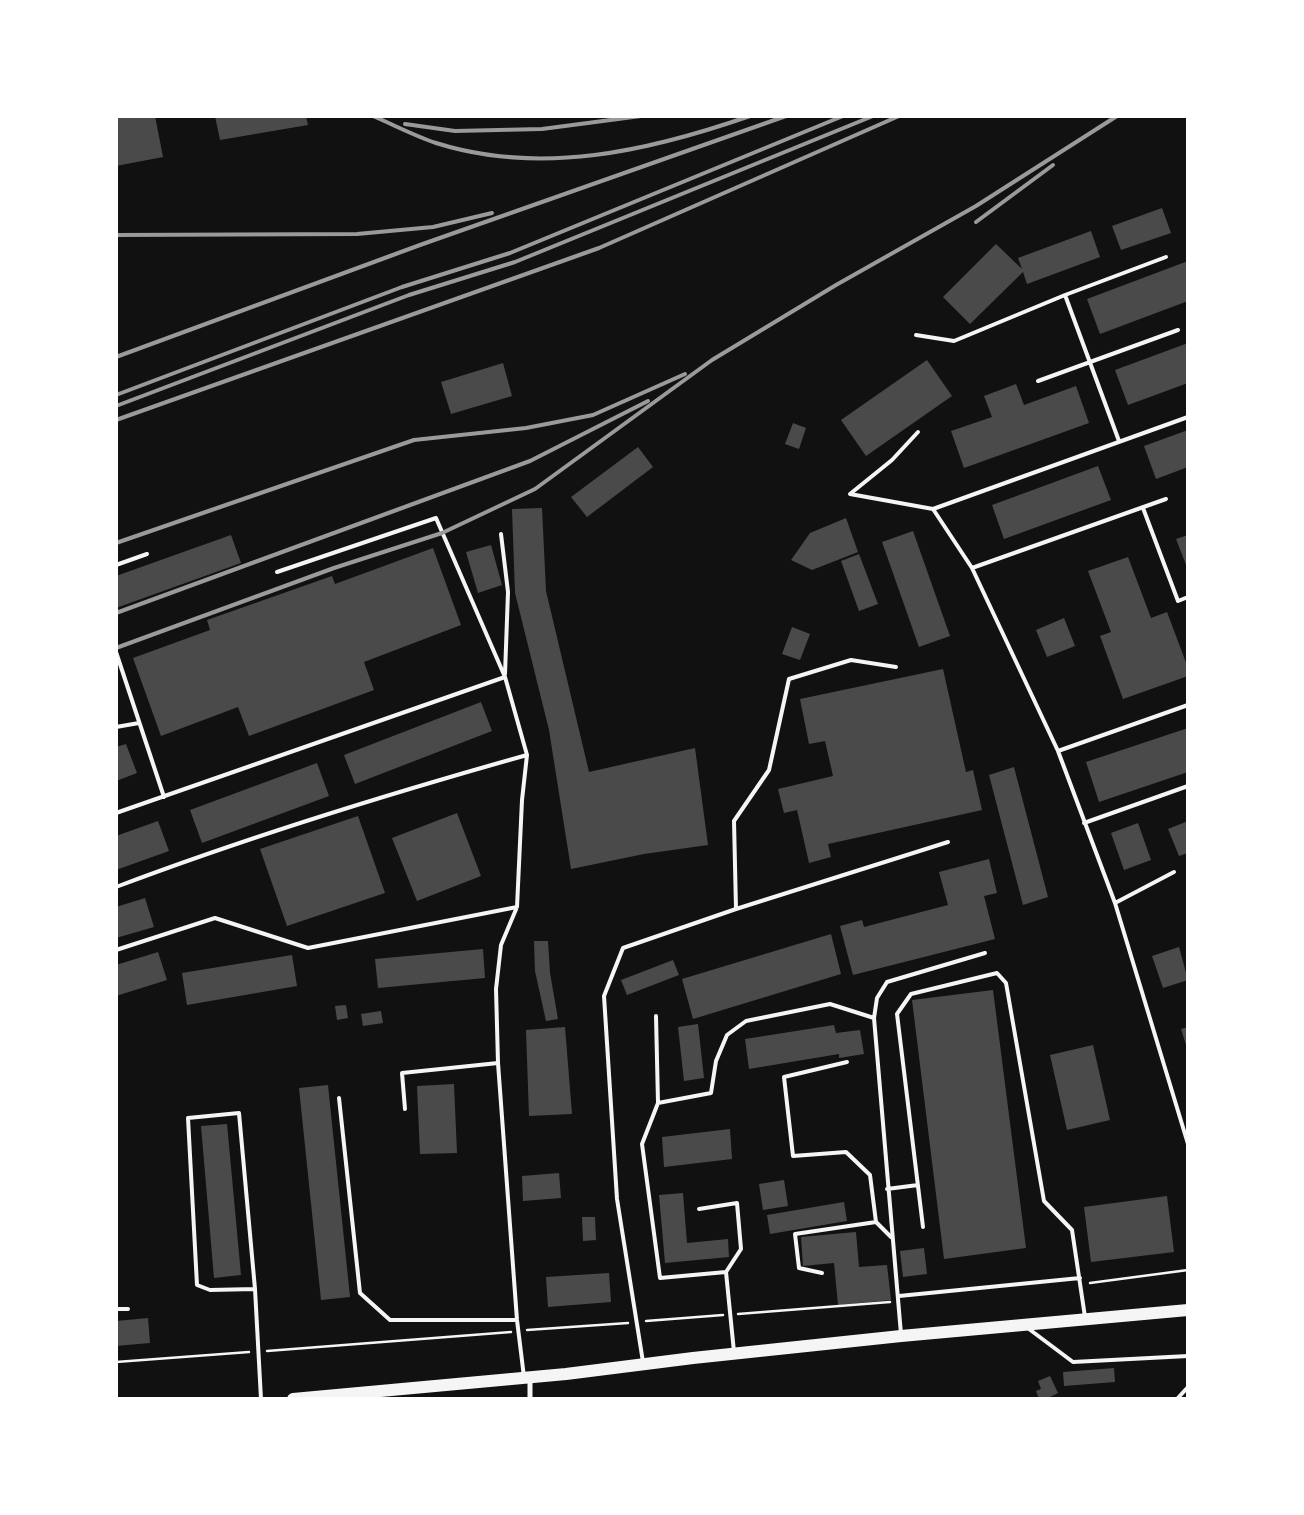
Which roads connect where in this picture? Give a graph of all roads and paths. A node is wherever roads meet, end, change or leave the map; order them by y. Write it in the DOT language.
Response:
graph roads {
  1 [pos="1166,257"];
  2 [pos="1065,296"];
  3 [pos="1178,330"];
  4 [pos="916,335"];
  5 [pos="1091,363"];
  6 [pos="1038,381"];
  7 [pos="1188,417"];
  8 [pos="918,432"];
  9 [pos="1119,441"];
  10 [pos="1166,499"];
  11 [pos="1143,508"];
  12 [pos="933,509"];
  13 [pos="501,534"];
  14 [pos="147,554"];
  15 [pos="116,565"];
  16 [pos="972,568"];
  17 [pos="278,572"];
  18 [pos="1188,597"];
  19 [pos="116,652"];
  20 [pos="896,667"];
  21 [pos="505,676"];
  22 [pos="1188,705"];
  23 [pos="139,723"];
  24 [pos="116,728"];
  25 [pos="1058,751"];
  26 [pos="527,755"];
  27 [pos="1188,786"];
  28 [pos="164,797"];
  29 [pos="116,813"];
  30 [pos="1084,823"];
  31 [pos="948,842"];
  32 [pos="1174,872"];
  33 [pos="116,887"];
  34 [pos="1115,903"];
  35 [pos="517,907"];
  36 [pos="736,909"];
  37 [pos="116,950"];
  38 [pos="984,953"];
  39 [pos="656,1016"];
  40 [pos="874,1018"];
  41 [pos="847,1062"];
  42 [pos="498,1063"];
  43 [pos="339,1098"];
  44 [pos="658,1103"];
  45 [pos="405,1108"];
  46 [pos="1188,1144"];
  47 [pos="918,1186"];
  48 [pos="887,1189"];
  49 [pos="699,1208"];
  50 [pos="876,1222"];
  51 [pos="923,1226"];
  52 [pos="891,1237"];
  53 [pos="1188,1270"];
  54 [pos="726,1272"];
  55 [pos="822,1273"];
  56 [pos="1080,1278"];
  57 [pos="1081,1284"];
  58 [pos="255,1289"];
  59 [pos="899,1296"];
  60 [pos="899,1301"];
  61 [pos="128,1308"];
  62 [pos="116,1309"];
  63 [pos="1188,1310"];
  64 [pos="730,1315"];
  65 [pos="1085,1319"];
  66 [pos="517,1320"];
  67 [pos="636,1322"];
  68 [pos="1024,1324"];
  69 [pos="518,1331"];
  70 [pos="901,1336"];
  71 [pos="259,1351"];
  72 [pos="734,1354"];
  73 [pos="1188,1356"];
  74 [pos="116,1362"];
  75 [pos="643,1365"];
  76 [pos="527,1376"];
  77 [pos="1188,1387"];
  78 [pos="372,1395"];
  79 [pos="261,1399"];
  80 [pos="293,1399"];
  81 [pos="530,1399"];
  82 [pos="1177,1399"];
  1 -- 2 [label="lane"];
  2 -- 4 [label="lane"];
  2 -- 5 [label="lane"];
  3 -- 5 [label="lane"];
  5 -- 6 [label="lane"];
  5 -- 9 [label="lane"];
  7 -- 9 [label="lane"];
  8 -- 12 [label="lane"];
  9 -- 12 [label="lane"];
  10 -- 11 [label="lane"];
  11 -- 16 [label="lane"];
  11 -- 18 [label="lane"];
  12 -- 16 [label="lane"];
  13 -- 21 [label="lane"];
  14 -- 15 [label="lane"];
  16 -- 25 [label="lane"];
  17 -- 21 [label="lane"];
  19 -- 23 [label="lane"];
  20 -- 36 [label="lane"];
  21 -- 26 [label="lane"];
  21 -- 28 [label="lane"];
  22 -- 25 [label="lane"];
  23 -- 24 [label="lane"];
  23 -- 28 [label="lane"];
  25 -- 30 [label="lane"];
  26 -- 33 [label="lane"];
  26 -- 35 [label="lane"];
  27 -- 30 [label="lane"];
  28 -- 29 [label="lane"];
  30 -- 34 [label="lane"];
  31 -- 36 [label="lane"];
  32 -- 34 [label="lane"];
  34 -- 46 [label="lane"];
  35 -- 37 [label="lane"];
  35 -- 42 [label="lane"];
  36 -- 67 [label="lane"];
  38 -- 40 [label="lane"];
  39 -- 44 [label="lane"];
  40 -- 44 [label="lane"];
  40 -- 48 [label="lane"];
  41 -- 50 [label="lane"];
  42 -- 45 [label="lane"];
  42 -- 66 [label="lane"];
  43 -- 66 [label="lane"];
  44 -- 54 [label="lane"];
  47 -- 48 [label="lane"];
  47 -- 51 [label="lane"];
  47 -- 56 [label="lane"];
  48 -- 52 [label="lane"];
  49 -- 54 [label="lane"];
  50 -- 52 [label="lane"];
  50 -- 55 [label="lane"];
  52 -- 59 [label="lane"];
  53 -- 57 [label="path"];
  54 -- 64 [label="lane"];
  56 -- 57 [label="lane"];
  56 -- 59 [label="lane"];
  57 -- 65 [label="lane"];
  58 -- 58 [label="lane"];
  58 -- 71 [label="lane"];
  59 -- 60 [label="lane"];
  60 -- 64 [label="path"];
  60 -- 70 [label="lane"];
  61 -- 62 [label="lane"];
  63 -- 65 [label="main road"];
  64 -- 67 [label="path"];
  64 -- 72 [label="lane"];
  65 -- 68 [label="main road"];
  66 -- 69 [label="lane"];
  67 -- 69 [label="path"];
  67 -- 75 [label="lane"];
  68 -- 70 [label="main road"];
  68 -- 73 [label="lane"];
  69 -- 71 [label="path"];
  69 -- 76 [label="lane"];
  70 -- 72 [label="main road"];
  71 -- 74 [label="path"];
  71 -- 79 [label="lane"];
  72 -- 75 [label="main road"];
  75 -- 76 [label="main road"];
  76 -- 78 [label="main road"];
  76 -- 81 [label="street"];
  77 -- 82 [label="lane"];
  78 -- 80 [label="main road"];
}
